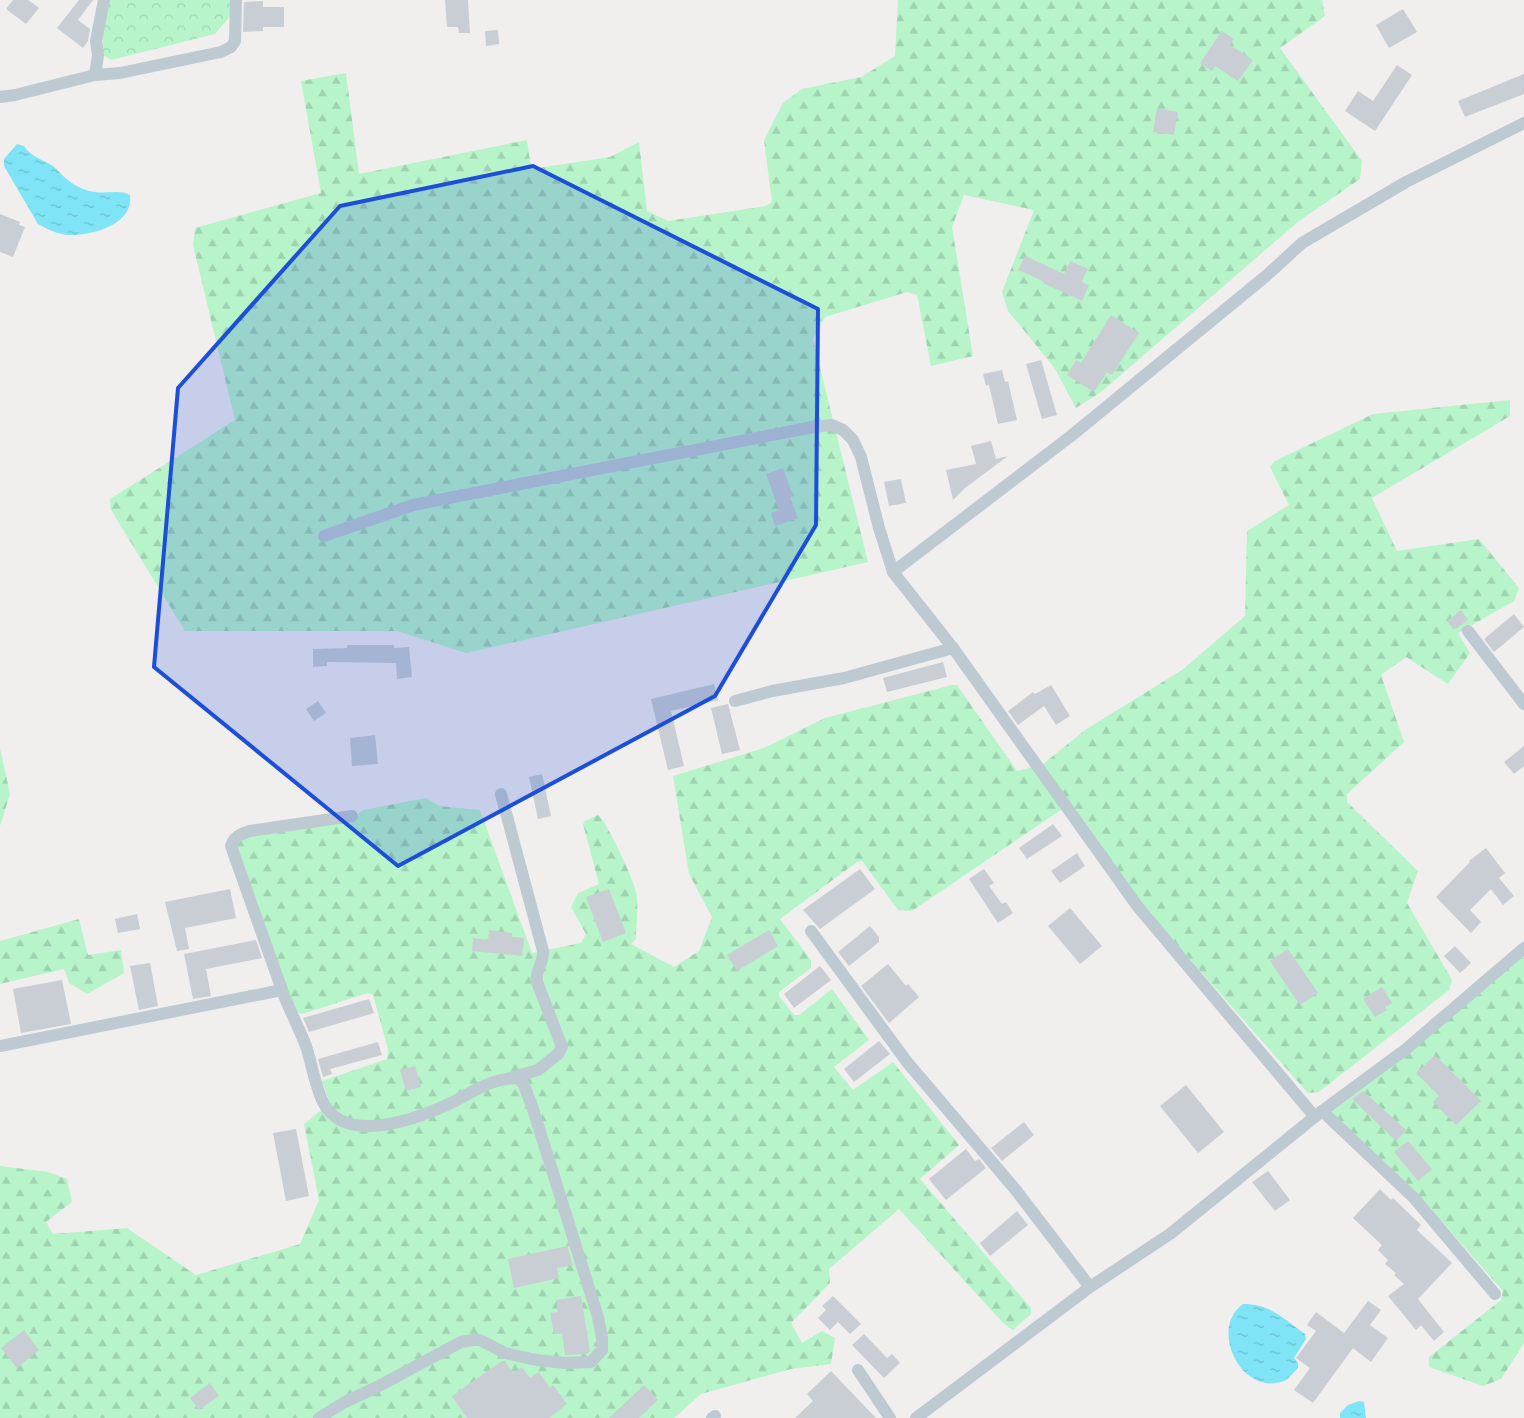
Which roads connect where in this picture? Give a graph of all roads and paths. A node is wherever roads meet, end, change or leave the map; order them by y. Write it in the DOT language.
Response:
graph roads {
  1 [pos="104,0"];
  2 [pos="236,0"];
  3 [pos="95,75"];
  4 [pos="0,97"];
  5 [pos="1524,123"];
  6 [pos="324,536"];
  7 [pos="893,572"];
  8 [pos="1468,631"];
  9 [pos="953,648"];
  10 [pos="735,701"];
  11 [pos="1524,704"];
  12 [pos="501,794"];
  13 [pos="352,816"];
  14 [pos="810,931"];
  15 [pos="1524,948"];
  16 [pos="282,990"];
  17 [pos="0,1046"];
  18 [pos="510,1078"];
  19 [pos="1319,1114"];
  20 [pos="1090,1286"];
  21 [pos="1495,1294"];
  22 [pos="858,1370"];
  23 [pos="319,1418"];
  24 [pos="890,1418"];
  25 [pos="916,1418"];
  1 -- 3 [label="street"];
  2 -- 3 [label="street"];
  3 -- 4 [label="street"];
  5 -- 7 [label="street"];
  6 -- 7 [label="street"];
  7 -- 9 [label="street"];
  8 -- 11 [label="street"];
  9 -- 10 [label="street"];
  9 -- 19 [label="street"];
  12 -- 18 [label="street"];
  13 -- 16 [label="street"];
  14 -- 20 [label="street"];
  15 -- 19 [label="street"];
  16 -- 17 [label="street"];
  16 -- 18 [label="street"];
  18 -- 23 [label="street"];
  19 -- 20 [label="street"];
  19 -- 21 [label="street"];
  20 -- 25 [label="street"];
  22 -- 24 [label="street"];
}
